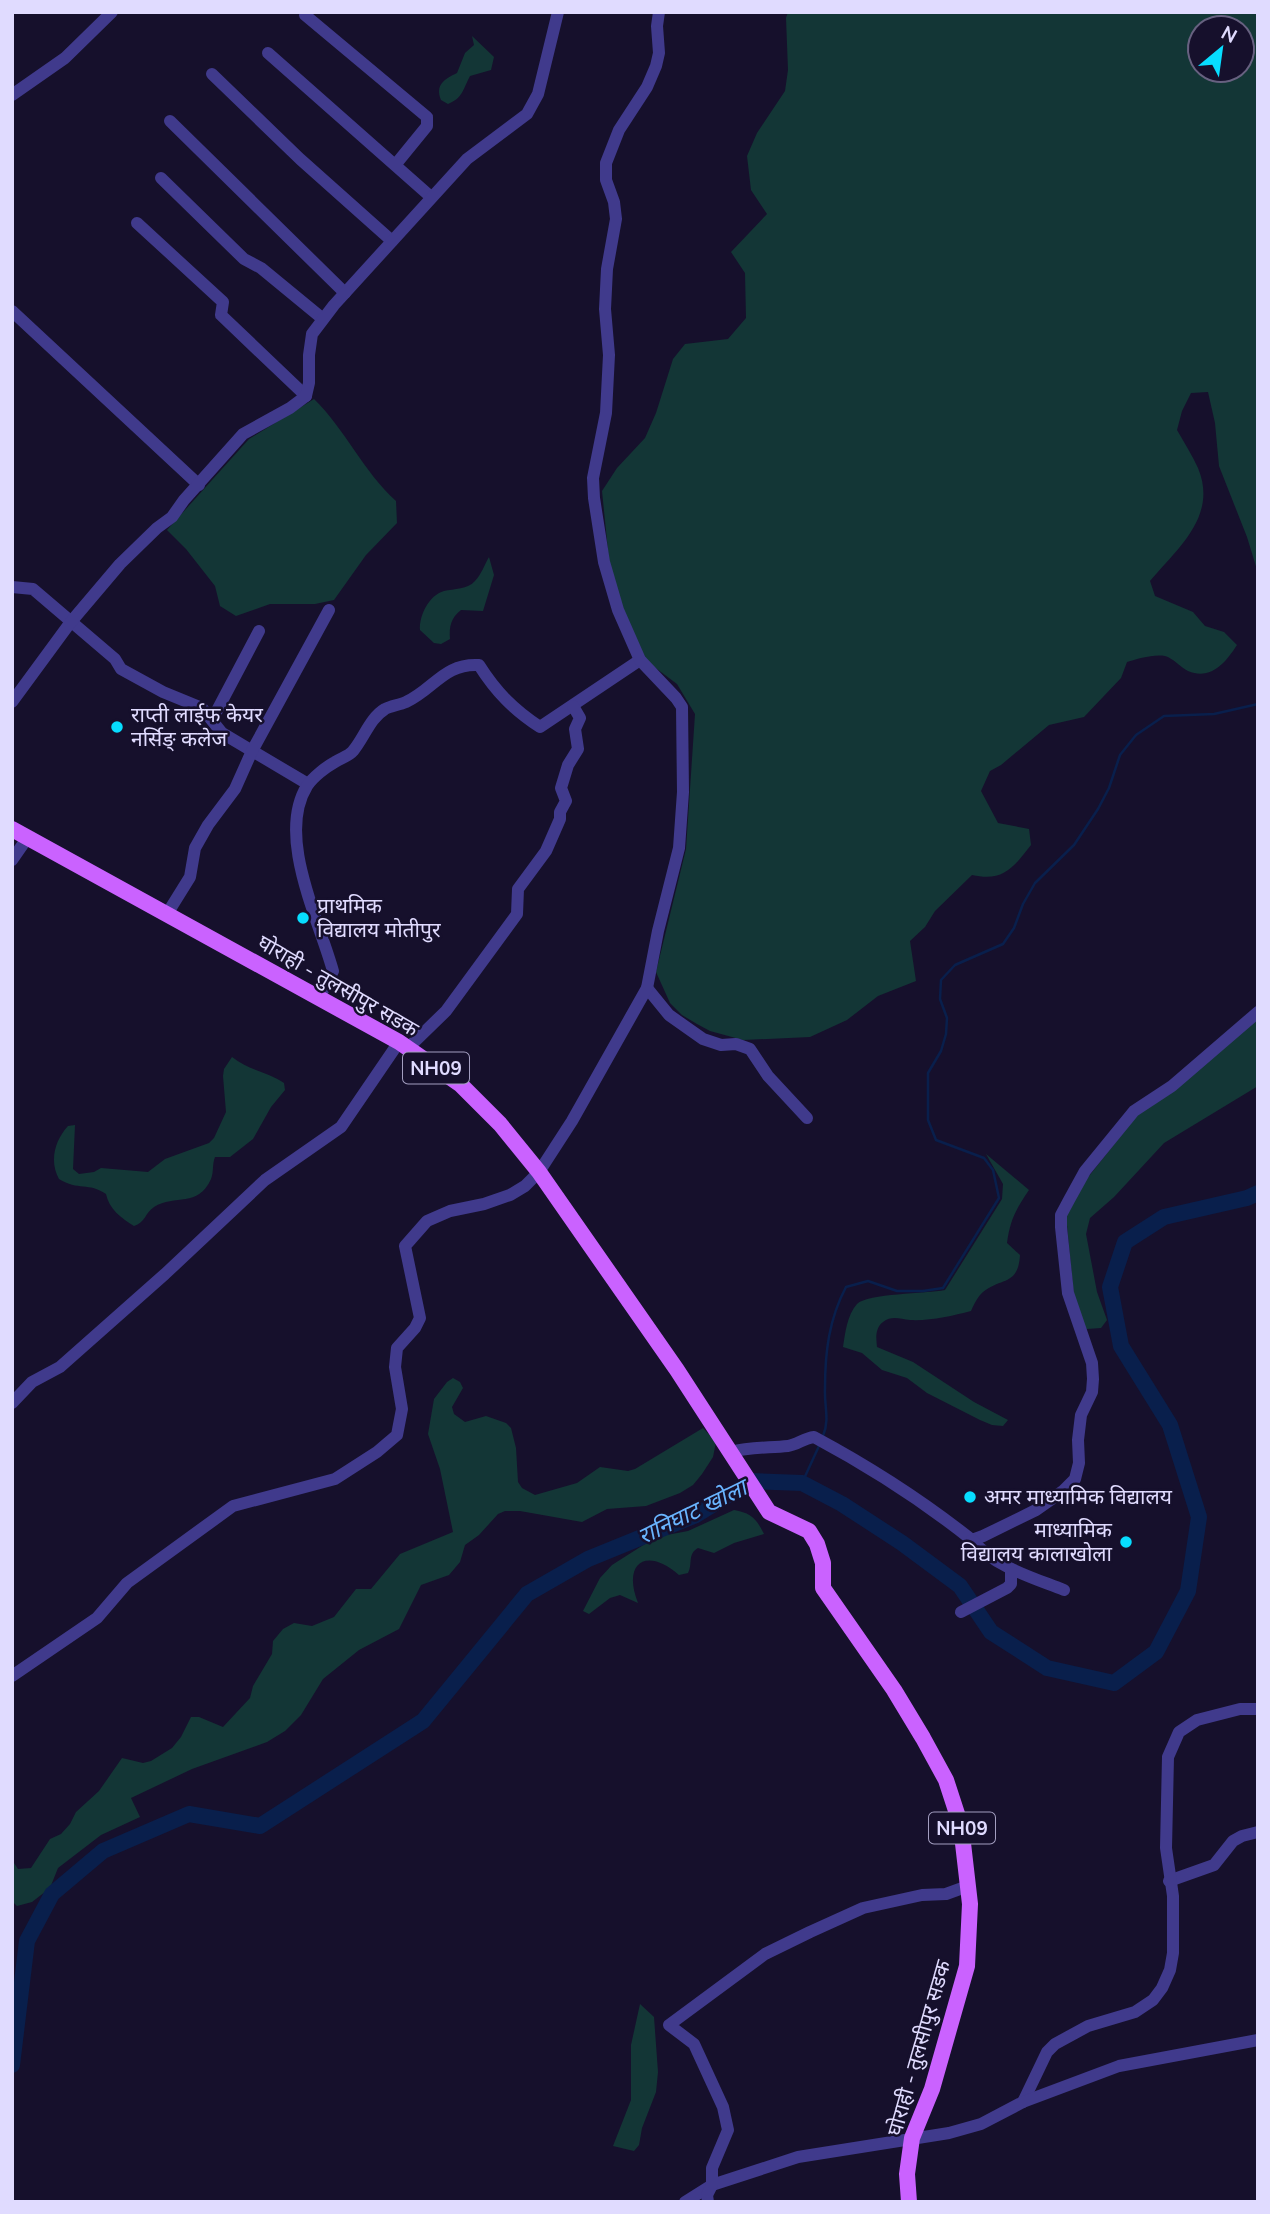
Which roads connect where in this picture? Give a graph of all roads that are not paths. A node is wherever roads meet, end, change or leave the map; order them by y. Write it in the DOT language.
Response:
graph roads {
  1 [pos="112,12"];
  2 [pos="558,12"];
  3 [pos="659,12"];
  4 [pos="305,15"];
  5 [pos="268,53"];
  6 [pos="212,74"];
  7 [pos="12,95"];
  8 [pos="170,121"];
  9 [pos="396,164"];
  10 [pos="161,178"];
  11 [pos="431,197"];
  12 [pos="137,223"];
  13 [pos="392,241"];
  14 [pos="345,293"];
  15 [pos="12,311"];
  16 [pos="323,318"];
  17 [pos="306,396"];
  18 [pos="199,485"];
  19 [pos="12,587"];
  20 [pos="329,610"];
  21 [pos="71,623"];
  22 [pos="259,631"];
  23 [pos="640,660"];
  24 [pos="12,702"];
  25 [pos="573,706"];
  26 [pos="212,720"];
  27 [pos="252,751"];
  28 [pos="309,784"];
  29 [pos="12,829"];
  30 [pos="28,837"];
  31 [pos="12,860"];
  32 [pos="167,914"];
  33 [pos="647,988"];
  34 [pos="319,998"];
  35 [pos="1258,1012"];
  36 [pos="403,1045"];
  37 [pos="807,1118"];
  38 [pos="538,1172"];
  39 [pos="12,1403"];
  40 [pos="731,1452"];
  41 [pos="972,1539"];
  42 [pos="1011,1569"];
  43 [pos="1063,1590"];
  44 [pos="961,1612"];
  45 [pos="12,1676"];
  46 [pos="1258,1709"];
  47 [pos="1258,1832"];
  48 [pos="1169,1881"];
  49 [pos="968,1886"];
  50 [pos="1258,2040"];
  51 [pos="1023,2102"];
  52 [pos="912,2138"];
  53 [pos="712,2185"];
  54 [pos="685,2202"];
  55 [pos="708,2202"];
  56 [pos="909,2202"];
  1 -- 7 [label="street"];
  2 -- 11 [label="street"];
  3 -- 23 [label="street"];
  4 -- 9 [label="street"];
  5 -- 9 [label="street"];
  6 -- 13 [label="street"];
  8 -- 14 [label="street"];
  9 -- 11 [label="street"];
  10 -- 16 [label="street"];
  11 -- 13 [label="street"];
  12 -- 17 [label="street"];
  13 -- 14 [label="street"];
  14 -- 16 [label="street"];
  15 -- 18 [label="street"];
  16 -- 17 [label="street"];
  17 -- 18 [label="street"];
  18 -- 21 [label="street"];
  19 -- 21 [label="street"];
  20 -- 27 [label="street"];
  21 -- 24 [label="street"];
  21 -- 26 [label="street"];
  22 -- 26 [label="street"];
  23 -- 25 [label="street"];
  23 -- 33 [label="street"];
  25 -- 28 [label="street"];
  25 -- 36 [label="street"];
  26 -- 27 [label="street"];
  27 -- 28 [label="street"];
  27 -- 32 [label="street"];
  28 -- 34 [label="street"];
  29 -- 30 [label="main road, घोराही - तुलसीपुर सडक / NH09"];
  30 -- 31 [label="street"];
  30 -- 32 [label="main road, घोराही - तुलसीपुर सडक / NH09"];
  32 -- 34 [label="main road, घोराही - तुलसीपुर सडक / NH09"];
  33 -- 37 [label="street"];
  33 -- 38 [label="street"];
  34 -- 36 [label="main road, घोराही - तुलसीपुर सडक / NH09"];
  35 -- 41 [label="street"];
  36 -- 38 [label="main road, घोराही - तुलसीपुर सडक / NH09"];
  36 -- 39 [label="street"];
  38 -- 40 [label="main road, घोराही - तुलसीपुर सडक / NH09"];
  38 -- 45 [label="street"];
  40 -- 41 [label="street"];
  40 -- 49 [label="main road, घोराही - तुलसीपुर सडक / NH09"];
  41 -- 42 [label="street"];
  42 -- 43 [label="street"];
  42 -- 44 [label="street"];
  46 -- 48 [label="street"];
  47 -- 48 [label="street"];
  48 -- 51 [label="street"];
  49 -- 52 [label="main road, घोराही - तुलसीपुर सडक / NH09"];
  49 -- 53 [label="street"];
  50 -- 51 [label="street"];
  51 -- 52 [label="street"];
  52 -- 53 [label="street"];
  52 -- 56 [label="main road, घोराही - तुलसीपुर सडक / NH09"];
  53 -- 54 [label="street"];
  53 -- 55 [label="street"];
}
